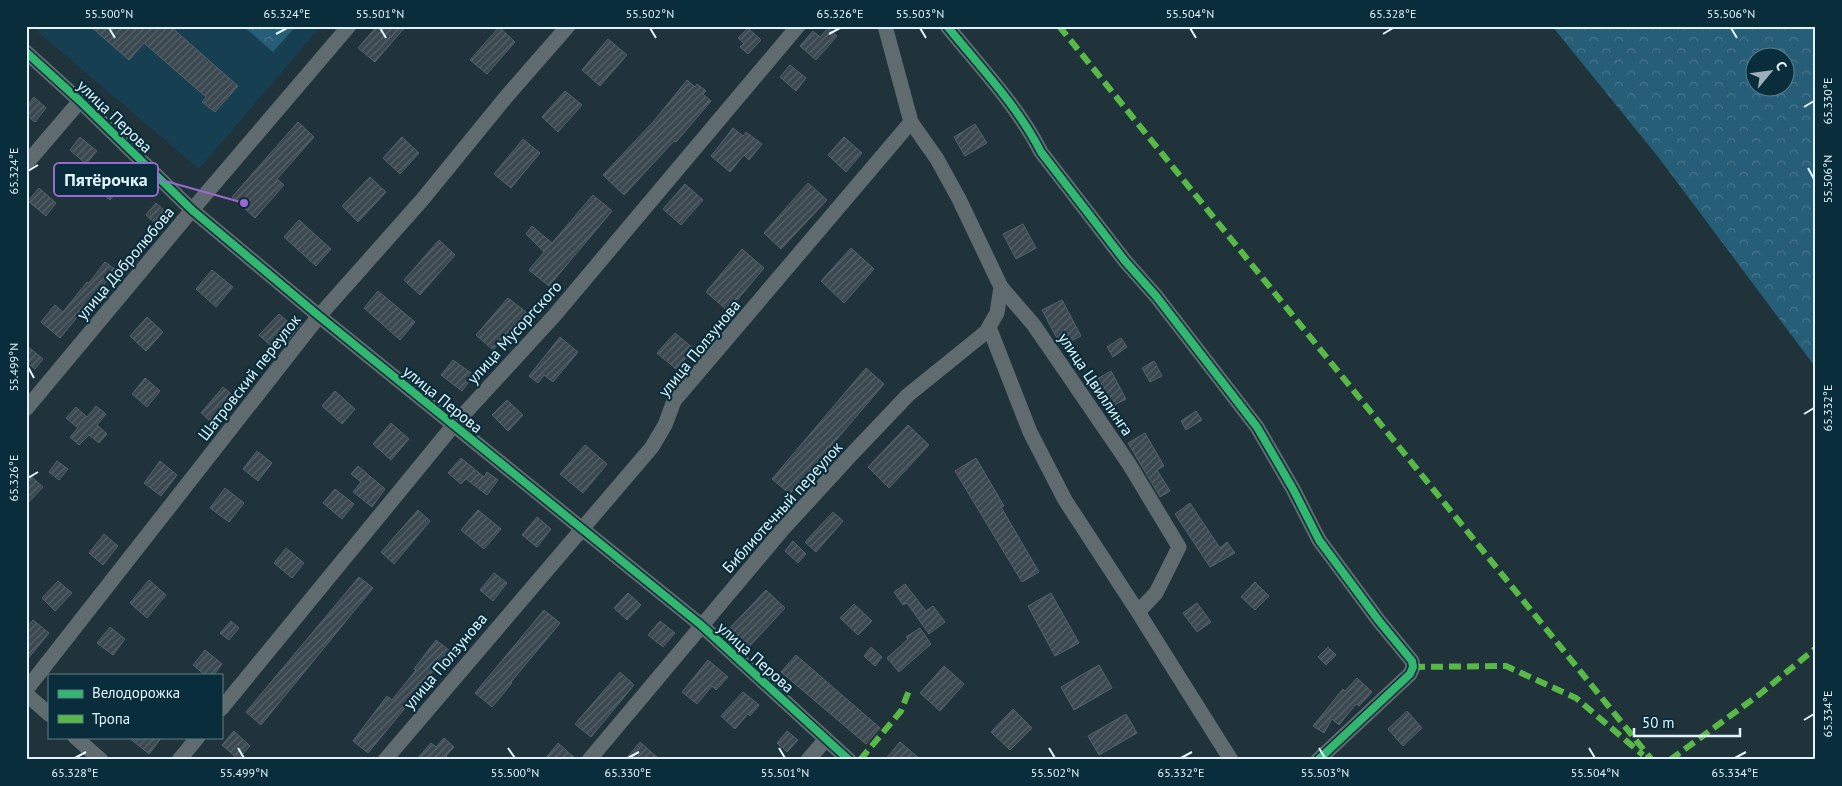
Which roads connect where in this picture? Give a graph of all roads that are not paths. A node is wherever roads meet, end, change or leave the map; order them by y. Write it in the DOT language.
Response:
graph roads {
  1 [pos="349,26"];
  2 [pos="568,26"];
  3 [pos="798,26"];
  4 [pos="885,26"];
  5 [pos="947,26"];
  6 [pos="26,52"];
  7 [pos="80,100"];
  8 [pos="911,122"];
  9 [pos="26,164"];
  10 [pos="192,210"];
  11 [pos="1001,286"];
  12 [pos="319,316"];
  13 [pos="989,327"];
  14 [pos="26,409"];
  15 [pos="453,426"];
  16 [pos="582,527"];
  17 [pos="1138,612"];
  18 [pos="701,626"];
  19 [pos="26,690"];
  20 [pos="26,694"];
  21 [pos="222,708"];
  22 [pos="48,713"];
  23 [pos="76,738"];
  24 [pos="197,738"];
  25 [pos="826,739"];
  26 [pos="1224,756"];
  27 [pos="101,760"];
  28 [pos="179,760"];
  29 [pos="385,760"];
  30 [pos="589,760"];
  31 [pos="808,760"];
  32 [pos="849,760"];
  33 [pos="1318,760"];
  1 -- 10 [label="street, улица Добролюбова"];
  2 -- 12 [label="street, Шатровский переулок"];
  3 -- 15 [label="street, улица Мусоргского"];
  4 -- 8 [label="street, улица Цвиллинга"];
  5 -- 33 [label="street"];
  6 -- 7 [label="street, улица Перова"];
  7 -- 9 [label="street"];
  7 -- 10 [label="street, улица Перова"];
  8 -- 11 [label="street, улица Цвиллинга"];
  8 -- 16 [label="street, улица Ползунова"];
  10 -- 12 [label="street, улица Перова"];
  10 -- 14 [label="street, улица Добролюбова"];
  11 -- 13 [label="street, Библиотечный переулок"];
  11 -- 17 [label="street, улица Цвиллинга"];
  12 -- 15 [label="street, улица Перова"];
  12 -- 19 [label="street, Шатровский переулок"];
  13 -- 17 [label="street"];
  13 -- 18 [label="street, Библиотечный переулок"];
  15 -- 16 [label="street, улица Перова"];
  15 -- 21 [label="street, улица Мусоргского"];
  16 -- 18 [label="street, улица Перова"];
  16 -- 29 [label="street, улица Ползунова"];
  17 -- 26 [label="street"];
  18 -- 25 [label="street, улица Перова"];
  18 -- 30 [label="street, Библиотечный переулок"];
  20 -- 22 [label="street"];
  23 -- 27 [label="street"];
  24 -- 28 [label="street"];
  25 -- 31 [label="street"];
  25 -- 32 [label="street, улица Перова"];
}
